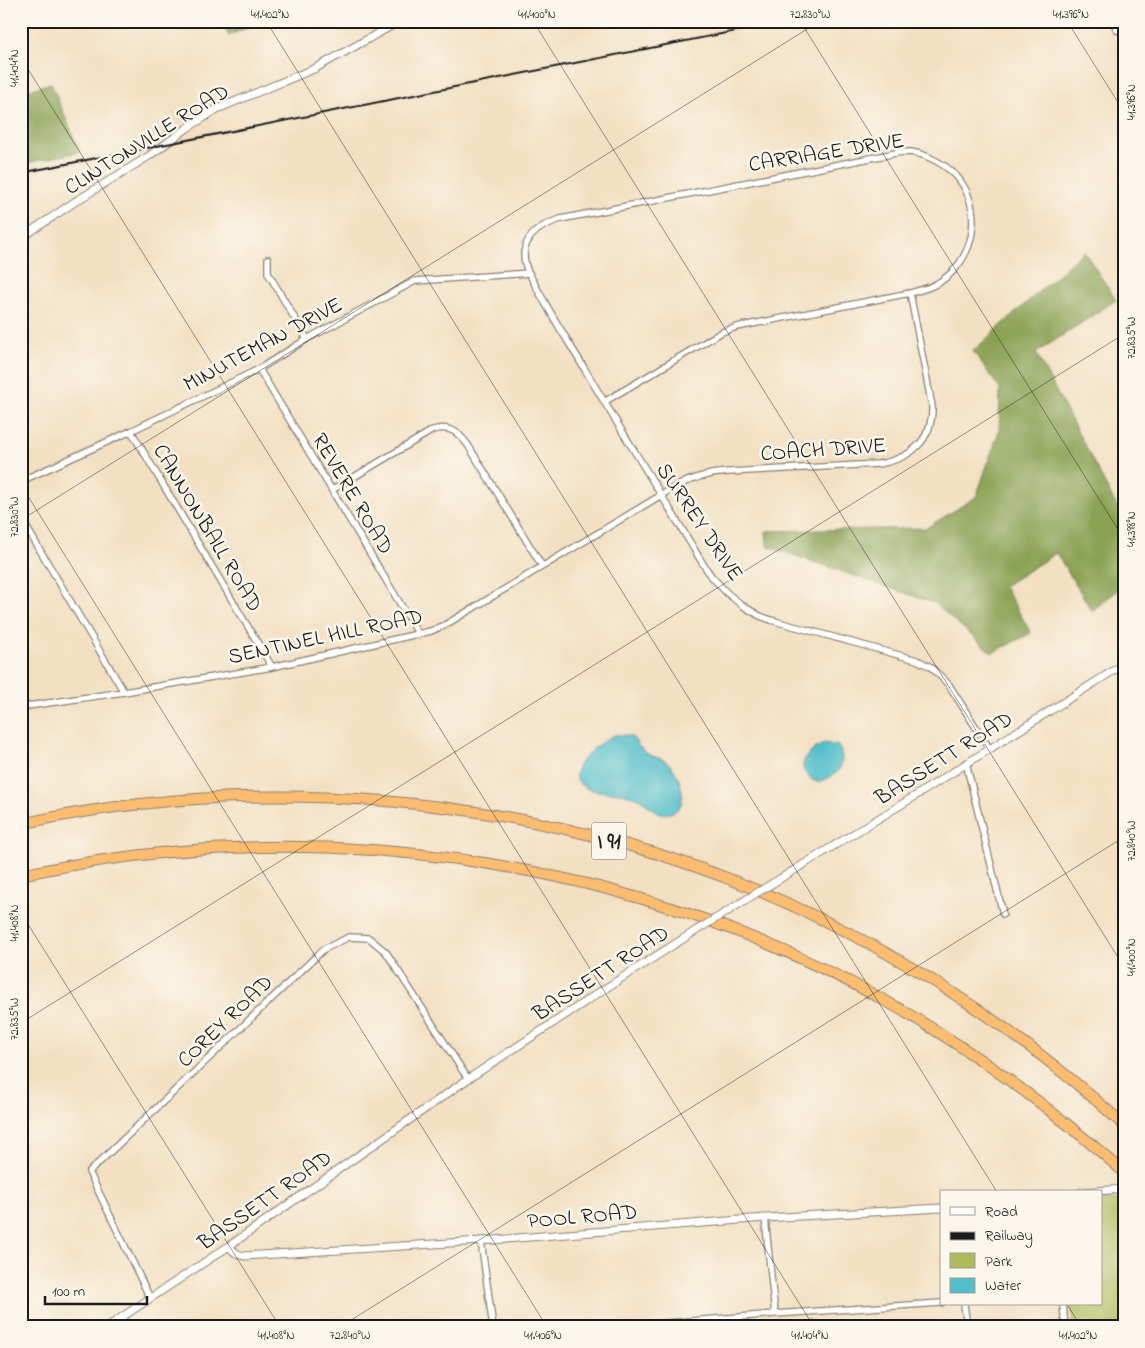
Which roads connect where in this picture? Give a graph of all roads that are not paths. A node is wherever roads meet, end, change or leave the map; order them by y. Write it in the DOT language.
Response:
graph roads {
  1 [pos="400,21"];
  2 [pos="1113,21"];
  3 [pos="1117,30"];
  4 [pos="21,238"];
  5 [pos="268,259"];
  6 [pos="528,273"];
  7 [pos="910,293"];
  8 [pos="307,339"];
  9 [pos="259,369"];
  10 [pos="604,402"];
  11 [pos="131,431"];
  12 [pos="21,481"];
  13 [pos="332,490"];
  14 [pos="661,495"];
  15 [pos="21,518"];
  16 [pos="542,566"];
  17 [pos="419,634"];
  18 [pos="1124,664"];
  19 [pos="272,667"];
  20 [pos="124,692"];
  21 [pos="21,708"];
  22 [pos="988,748"];
  23 [pos="966,763"];
  24 [pos="21,824"];
  25 [pos="21,875"];
  26 [pos="1003,914"];
  27 [pos="468,1079"];
  28 [pos="1124,1125"];
  29 [pos="1124,1172"];
  30 [pos="1124,1189"];
  31 [pos="1102,1191"];
  32 [pos="940,1208"];
  33 [pos="765,1218"];
  34 [pos="482,1241"];
  35 [pos="229,1246"];
  36 [pos="150,1298"];
  37 [pos="940,1303"];
  38 [pos="964,1306"];
  39 [pos="1063,1306"];
  40 [pos="775,1314"];
  41 [pos="107,1327"];
  42 [pos="493,1327"];
  43 [pos="616,1327"];
  44 [pos="967,1327"];
  45 [pos="1065,1327"];
  1 -- 4 [label="street, CLINTONVILLE ROAD"];
  2 -- 3 [label="street"];
  5 -- 8 [label="street"];
  6 -- 7 [label="street, CARRIAGE DRIVE"];
  6 -- 8 [label="street, MINUTEMAN DRIVE"];
  6 -- 10 [label="street, SURREY DRIVE"];
  7 -- 10 [label="street, CARRIAGE DRIVE"];
  7 -- 14 [label="street, COACH DRIVE"];
  8 -- 9 [label="street, MINUTEMAN DRIVE"];
  9 -- 11 [label="street, MINUTEMAN DRIVE"];
  9 -- 13 [label="street, REVERE ROAD"];
  10 -- 14 [label="street, SURREY DRIVE"];
  11 -- 12 [label="street, MINUTEMAN DRIVE"];
  11 -- 19 [label="street, CANNONBALL ROAD"];
  13 -- 16 [label="street"];
  13 -- 17 [label="street, REVERE ROAD"];
  14 -- 16 [label="street, SENTINEL HILL ROAD"];
  14 -- 22 [label="street, SURREY DRIVE"];
  15 -- 20 [label="street"];
  16 -- 17 [label="street, SENTINEL HILL ROAD"];
  17 -- 19 [label="street, SENTINEL HILL ROAD"];
  18 -- 22 [label="street, BASSETT ROAD"];
  19 -- 20 [label="street, SENTINEL HILL ROAD"];
  20 -- 21 [label="street, SENTINEL HILL ROAD"];
  22 -- 23 [label="street, BASSETT ROAD"];
  23 -- 26 [label="street"];
  23 -- 27 [label="street, BASSETT ROAD, bridge"];
  24 -- 28 [label="highway, I 91"];
  25 -- 29 [label="highway, I 91"];
  27 -- 35 [label="street, BASSETT ROAD"];
  27 -- 36 [label="street, COREY ROAD"];
  30 -- 31 [label="street"];
  32 -- 33 [label="street, POOL ROAD"];
  33 -- 34 [label="street, POOL ROAD"];
  33 -- 40 [label="street"];
  34 -- 35 [label="street, POOL ROAD"];
  34 -- 42 [label="street"];
  35 -- 36 [label="street, BASSETT ROAD"];
  36 -- 41 [label="street, BASSETT ROAD"];
  37 -- 40 [label="street"];
  38 -- 44 [label="street"];
  39 -- 45 [label="street"];
  40 -- 43 [label="street"];
}
